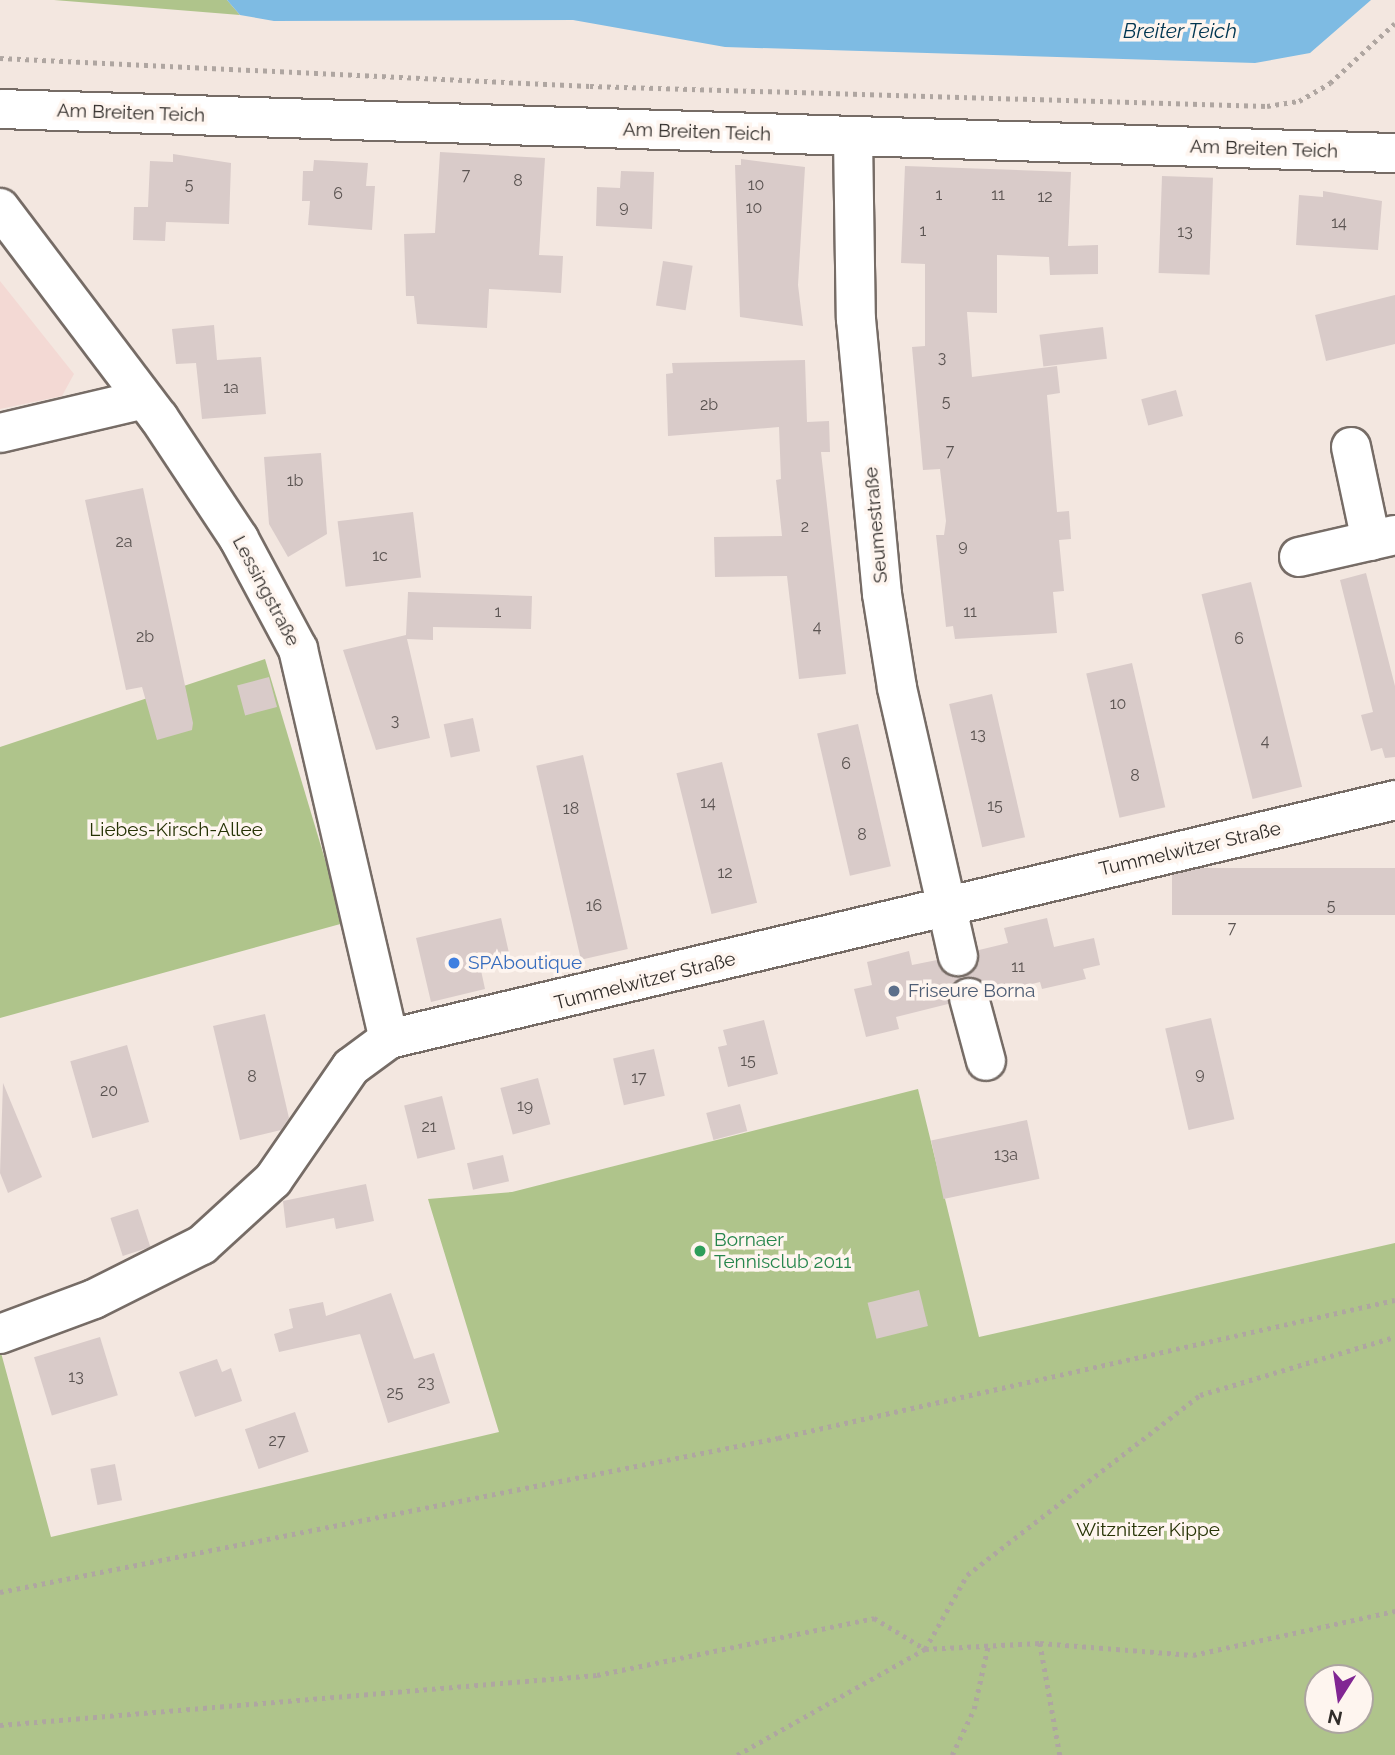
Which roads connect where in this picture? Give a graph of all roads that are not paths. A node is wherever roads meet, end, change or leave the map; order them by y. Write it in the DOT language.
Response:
graph roads {
  1 [pos="0,109"];
  2 [pos="853,138"];
  3 [pos="1395,153"];
  4 [pos="0,208"];
  5 [pos="141,400"];
  6 [pos="0,433"];
  7 [pos="1351,447"];
  8 [pos="1383,538"];
  9 [pos="1299,557"];
  10 [pos="1395,800"];
  11 [pos="945,907"];
  12 [pos="958,956"];
  13 [pos="969,998"];
  14 [pos="389,1039"];
  15 [pos="986,1060"];
  16 [pos="0,1334"];
  1 -- 2 [label="street, Am Breiten Teich"];
  2 -- 3 [label="street, Am Breiten Teich"];
  2 -- 11 [label="street, Seumestraße"];
  4 -- 5 [label="street, Lessingstraße"];
  5 -- 6 [label="street"];
  5 -- 14 [label="street, Lessingstraße"];
  7 -- 8 [label="street"];
  8 -- 9 [label="street"];
  10 -- 11 [label="street, Tummelwitzer Straße"];
  11 -- 12 [label="street"];
  11 -- 14 [label="street, Tummelwitzer Straße"];
  13 -- 15 [label="street"];
  14 -- 16 [label="street, Tummelwitzer Straße"];
}
